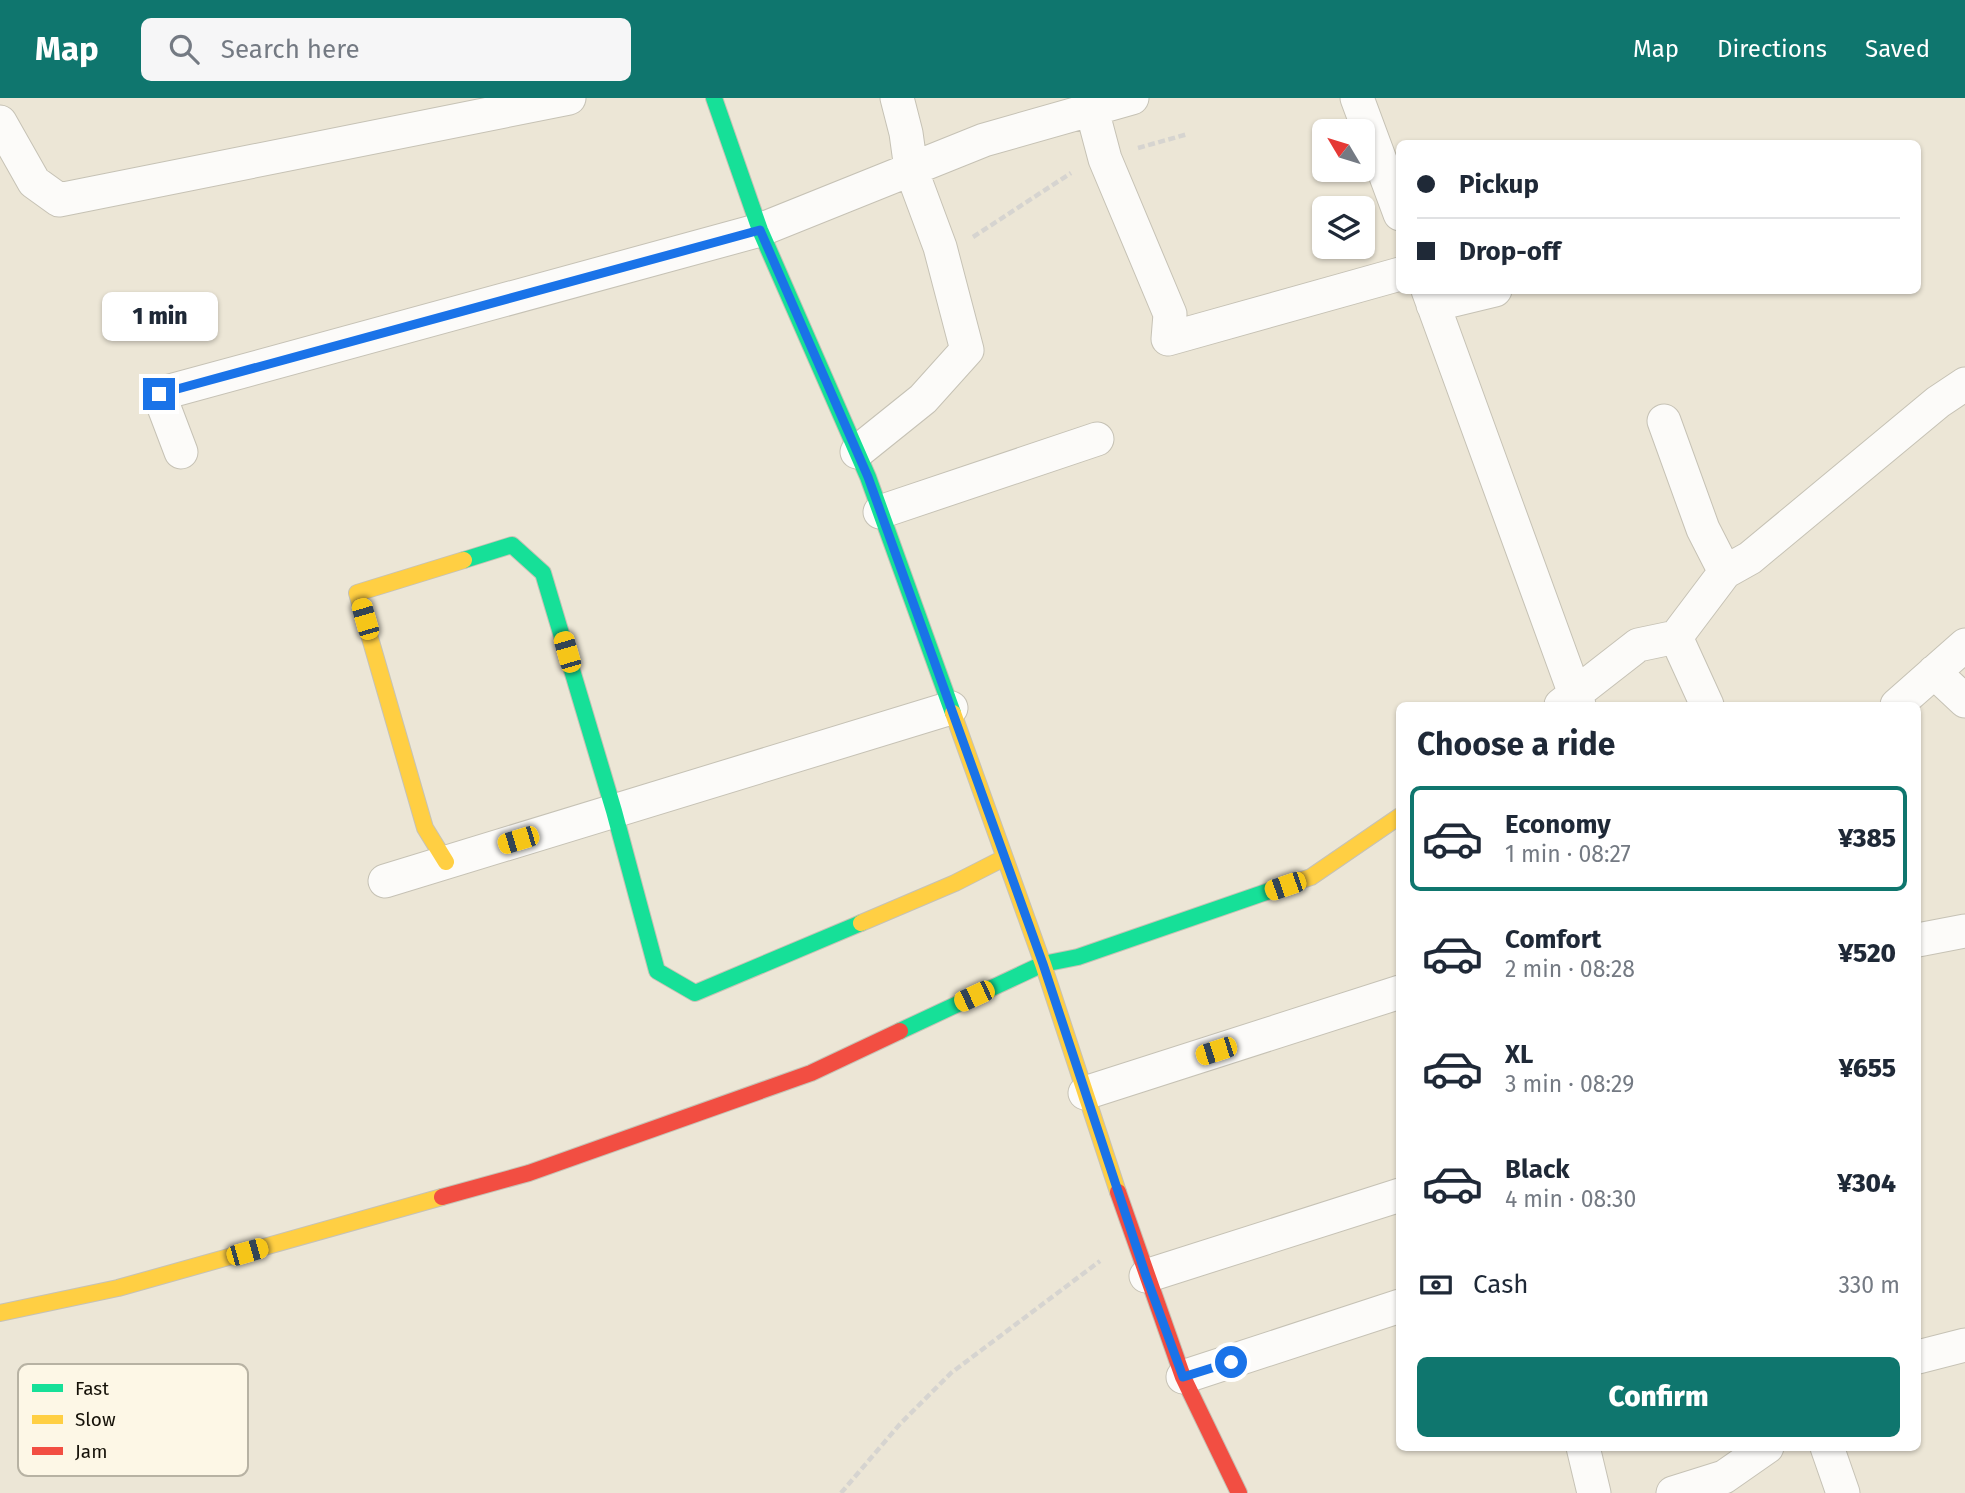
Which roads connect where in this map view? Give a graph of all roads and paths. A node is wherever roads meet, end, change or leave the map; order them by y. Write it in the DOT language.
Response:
graph roads {
  1 [pos="569,98"];
  2 [pos="714,98"];
  3 [pos="897,98"];
  4 [pos="1132,98"];
  5 [pos="1357,98"];
  6 [pos="1092,110"];
  7 [pos="0,122"];
  8 [pos="1188,134"];
  9 [pos="1105,159"];
  10 [pos="911,169"];
  11 [pos="1396,203"];
  12 [pos="760,230"];
  13 [pos="940,247"];
  14 [pos="1396,275"];
  15 [pos="1462,294"];
  16 [pos="1431,298"];
  17 [pos="1965,384"];
  18 [pos="1664,421"];
  19 [pos="1097,439"];
  20 [pos="181,452"];
  21 [pos="857,452"];
  22 [pos="880,512"];
  23 [pos="1725,572"];
  24 [pos="1676,637"];
  25 [pos="1965,645"];
  26 [pos="1934,672"];
  27 [pos="1965,701"];
  28 [pos="1572,702"];
  29 [pos="1706,702"];
  30 [pos="1900,702"];
  31 [pos="951,708"];
  32 [pos="614,810"];
  33 [pos="1396,819"];
  34 [pos="1004,858"];
  35 [pos="446,862"];
  36 [pos="385,881"];
  37 [pos="1965,931"];
  38 [pos="1921,939"];
  39 [pos="1043,964"];
  40 [pos="1396,993"];
  41 [pos="1085,1093"];
  42 [pos="1396,1196"];
  43 [pos="1135,1242"];
  44 [pos="1146,1276"];
  45 [pos="1396,1307"];
  46 [pos="0,1313"];
  47 [pos="1965,1345"];
  48 [pos="1921,1356"];
  49 [pos="1183,1377"];
  50 [pos="1584,1451"];
  51 [pos="1761,1451"];
  52 [pos="1828,1451"];
  53 [pos="841,1493"];
  54 [pos="1239,1493"];
  55 [pos="1594,1493"];
  56 [pos="1673,1493"];
  57 [pos="1843,1493"];
  1 -- 7 [label="street"];
  2 -- 12 [label="street"];
  3 -- 10 [label="street"];
  4 -- 6 [label="street"];
  5 -- 11 [label="street"];
  6 -- 9 [label="street"];
  6 -- 10 [label="street"];
  8 -- 9 [label="path"];
  9 -- 13 [label="path"];
  9 -- 14 [label="street"];
  10 -- 12 [label="street"];
  10 -- 13 [label="street"];
  12 -- 20 [label="street"];
  12 -- 21 [label="street"];
  13 -- 21 [label="street"];
  15 -- 16 [label="street"];
  16 -- 28 [label="street"];
  17 -- 23 [label="street"];
  18 -- 23 [label="street"];
  19 -- 22 [label="street"];
  21 -- 22 [label="street"];
  22 -- 31 [label="street"];
  23 -- 24 [label="street"];
  24 -- 28 [label="street"];
  24 -- 29 [label="street"];
  25 -- 26 [label="street"];
  26 -- 27 [label="street"];
  26 -- 30 [label="street"];
  31 -- 32 [label="street"];
  31 -- 34 [label="street"];
  32 -- 34 [label="street"];
  32 -- 35 [label="street"];
  32 -- 35 [label="street"];
  33 -- 39 [label="street"];
  34 -- 39 [label="street"];
  35 -- 36 [label="street"];
  37 -- 38 [label="street"];
  39 -- 41 [label="street"];
  39 -- 46 [label="street"];
  40 -- 41 [label="street"];
  41 -- 43 [label="street"];
  42 -- 44 [label="street"];
  43 -- 44 [label="street"];
  43 -- 53 [label="path"];
  44 -- 49 [label="street"];
  45 -- 49 [label="street"];
  47 -- 48 [label="street"];
  49 -- 54 [label="street"];
  50 -- 55 [label="street"];
  51 -- 56 [label="street"];
  52 -- 57 [label="street"];
}
